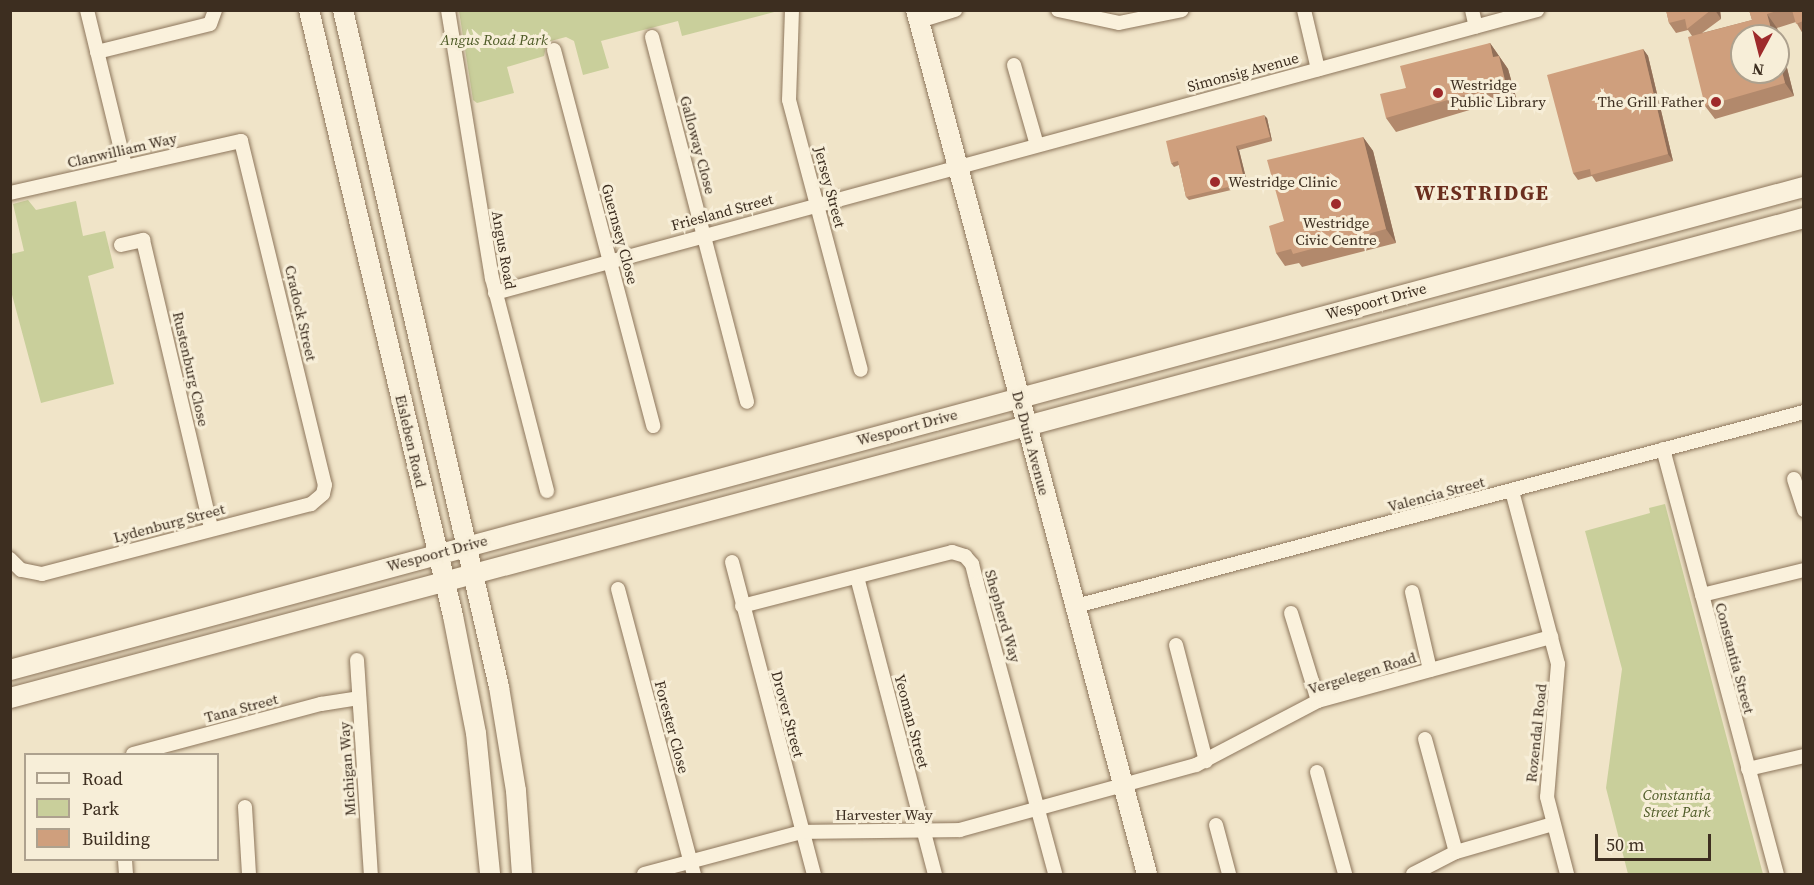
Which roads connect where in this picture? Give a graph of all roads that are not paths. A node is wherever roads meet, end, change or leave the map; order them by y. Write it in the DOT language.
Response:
graph roads {
  1 [pos="87,10"];
  2 [pos="215,10"];
  3 [pos="309,10"];
  4 [pos="343,10"];
  5 [pos="448,10"];
  6 [pos="792,10"];
  7 [pos="955,10"];
  8 [pos="1058,10"];
  9 [pos="1182,10"];
  10 [pos="1304,10"];
  11 [pos="1472,10"];
  12 [pos="1537,10"];
  13 [pos="917,16"];
  14 [pos="1117,17"];
  15 [pos="1476,27"];
  16 [pos="652,37"];
  17 [pos="554,50"];
  18 [pos="97,52"];
  19 [pos="1014,65"];
  20 [pos="1318,69"];
  21 [pos="241,141"];
  22 [pos="1037,145"];
  23 [pos="125,166"];
  24 [pos="957,166"];
  25 [pos="1803,187"];
  26 [pos="10,193"];
  27 [pos="818,204"];
  28 [pos="1803,218"];
  29 [pos="704,234"];
  30 [pos="121,245"];
  31 [pos="610,259"];
  32 [pos="495,292"];
  33 [pos="861,370"];
  34 [pos="1019,397"];
  35 [pos="747,402"];
  36 [pos="1803,412"];
  37 [pos="1026,425"];
  38 [pos="653,426"];
  39 [pos="1663,449"];
  40 [pos="1794,479"];
  41 [pos="547,491"];
  42 [pos="1512,491"];
  43 [pos="323,494"];
  44 [pos="1803,510"];
  45 [pos="211,528"];
  46 [pos="468,544"];
  47 [pos="438,553"];
  48 [pos="10,559"];
  49 [pos="732,562"];
  50 [pos="1803,570"];
  51 [pos="475,572"];
  52 [pos="857,577"];
  53 [pos="445,580"];
  54 [pos="618,589"];
  55 [pos="1412,592"];
  56 [pos="1702,595"];
  57 [pos="742,606"];
  58 [pos="1076,606"];
  59 [pos="1292,613"];
  60 [pos="1551,637"];
  61 [pos="1176,645"];
  62 [pos="357,660"];
  63 [pos="10,670"];
  64 [pos="1430,670"];
  65 [pos="10,698"];
  66 [pos="359,698"];
  67 [pos="1318,701"];
  68 [pos="1425,739"];
  69 [pos="137,753"];
  70 [pos="1803,756"];
  71 [pos="1206,761"];
  72 [pos="1748,769"];
  73 [pos="1317,772"];
  74 [pos="1123,784"];
  75 [pos="245,807"];
  76 [pos="1040,807"];
  77 [pos="1553,824"];
  78 [pos="1216,825"];
  79 [pos="924,831"];
  80 [pos="802,832"];
  81 [pos="1456,852"];
  82 [pos="692,868"];
  83 [pos="249,874"];
  84 [pos="371,874"];
  85 [pos="490,874"];
  86 [pos="522,874"];
  87 [pos="644,874"];
  88 [pos="814,874"];
  89 [pos="935,874"];
  90 [pos="1055,874"];
  91 [pos="1147,874"];
  92 [pos="1229,874"];
  93 [pos="1345,874"];
  94 [pos="1413,874"];
  95 [pos="1567,874"];
  96 [pos="1776,874"];
  1 -- 18 [label="street"];
  2 -- 18 [label="street"];
  3 -- 47 [label="main road, Eisleben Road"];
  4 -- 46 [label="main road"];
  5 -- 32 [label="street, Angus Road"];
  6 -- 27 [label="street, Jersey Street"];
  7 -- 13 [label="street"];
  8 -- 14 [label="street"];
  9 -- 14 [label="street"];
  10 -- 20 [label="street"];
  11 -- 15 [label="street"];
  12 -- 15 [label="street, Simonsig Avenue"];
  13 -- 24 [label="main road, De Duin Avenue"];
  15 -- 20 [label="street, Simonsig Avenue"];
  16 -- 29 [label="street, Galloway Close"];
  17 -- 31 [label="street, Guernsey Close"];
  18 -- 23 [label="street"];
  19 -- 22 [label="street"];
  20 -- 22 [label="street, Simonsig Avenue"];
  21 -- 23 [label="street, Clanwilliam Way"];
  21 -- 43 [label="street, Cradock Street"];
  22 -- 24 [label="street, Simonsig Avenue"];
  23 -- 26 [label="street, Clanwilliam Way"];
  24 -- 27 [label="street, Friesland Street"];
  24 -- 34 [label="main road, De Duin Avenue"];
  25 -- 34 [label="main road, Wespoort Drive"];
  27 -- 29 [label="street, Friesland Street"];
  27 -- 33 [label="street, Jersey Street"];
  28 -- 37 [label="main road, Wespoort Drive"];
  29 -- 31 [label="street, Friesland Street"];
  29 -- 35 [label="street, Galloway Close"];
  30 -- 45 [label="street, Rustenburg Close"];
  31 -- 32 [label="street, Friesland Street"];
  31 -- 38 [label="street, Guernsey Close"];
  32 -- 41 [label="street, Angus Road"];
  34 -- 37 [label="main road, De Duin Avenue"];
  34 -- 46 [label="main road, Wespoort Drive"];
  36 -- 39 [label="street, Valencia Street"];
  37 -- 51 [label="main road, Wespoort Drive"];
  37 -- 58 [label="main road, De Duin Avenue"];
  39 -- 42 [label="street, Valencia Street"];
  39 -- 56 [label="street, Constantia Street"];
  40 -- 44 [label="street"];
  42 -- 58 [label="street, Valencia Street"];
  42 -- 60 [label="street, Rozendal Road"];
  43 -- 45 [label="street, Lydenburg Street"];
  45 -- 48 [label="street, Lydenburg Street"];
  46 -- 47 [label="main road, Wespoort Drive"];
  46 -- 51 [label="main road"];
  47 -- 53 [label="main road, Eisleben Road"];
  47 -- 63 [label="main road, Wespoort Drive"];
  49 -- 57 [label="street, Drover Street"];
  50 -- 56 [label="street"];
  51 -- 53 [label="main road, Wespoort Drive"];
  51 -- 86 [label="main road"];
  52 -- 57 [label="street, Shepherd Way"];
  52 -- 76 [label="street, Shepherd Way"];
  52 -- 79 [label="street, Yeoman Street"];
  53 -- 65 [label="main road, Wespoort Drive"];
  53 -- 85 [label="main road, Eisleben Road"];
  54 -- 82 [label="street, Forester Close"];
  55 -- 64 [label="street"];
  56 -- 72 [label="street, Constantia Street"];
  57 -- 80 [label="street, Drover Street"];
  58 -- 74 [label="main road, De Duin Avenue"];
  59 -- 67 [label="street"];
  60 -- 64 [label="street, Vergelegen Road"];
  60 -- 77 [label="street, Rozendal Road"];
  61 -- 71 [label="street"];
  62 -- 66 [label="street, Michigan Way"];
  64 -- 67 [label="street, Vergelegen Road"];
  66 -- 69 [label="street, Tana Street"];
  66 -- 84 [label="street, Michigan Way"];
  67 -- 71 [label="street, Vergelegen Road"];
  68 -- 81 [label="street"];
  70 -- 72 [label="street"];
  71 -- 74 [label="street, Vergelegen Road"];
  72 -- 96 [label="street, Constantia Street"];
  73 -- 93 [label="street"];
  74 -- 76 [label="street, Harvester Way"];
  74 -- 91 [label="main road, De Duin Avenue"];
  75 -- 83 [label="street"];
  76 -- 79 [label="street, Harvester Way"];
  76 -- 90 [label="street, Shepherd Way"];
  77 -- 81 [label="street"];
  77 -- 95 [label="street, Rozendal Road"];
  78 -- 92 [label="street"];
  79 -- 80 [label="street, Harvester Way"];
  79 -- 89 [label="street, Yeoman Street"];
  80 -- 82 [label="street, Harvester Way"];
  80 -- 88 [label="street, Drover Street"];
  81 -- 94 [label="street"];
  82 -- 87 [label="street, Harvester Way"];
}
